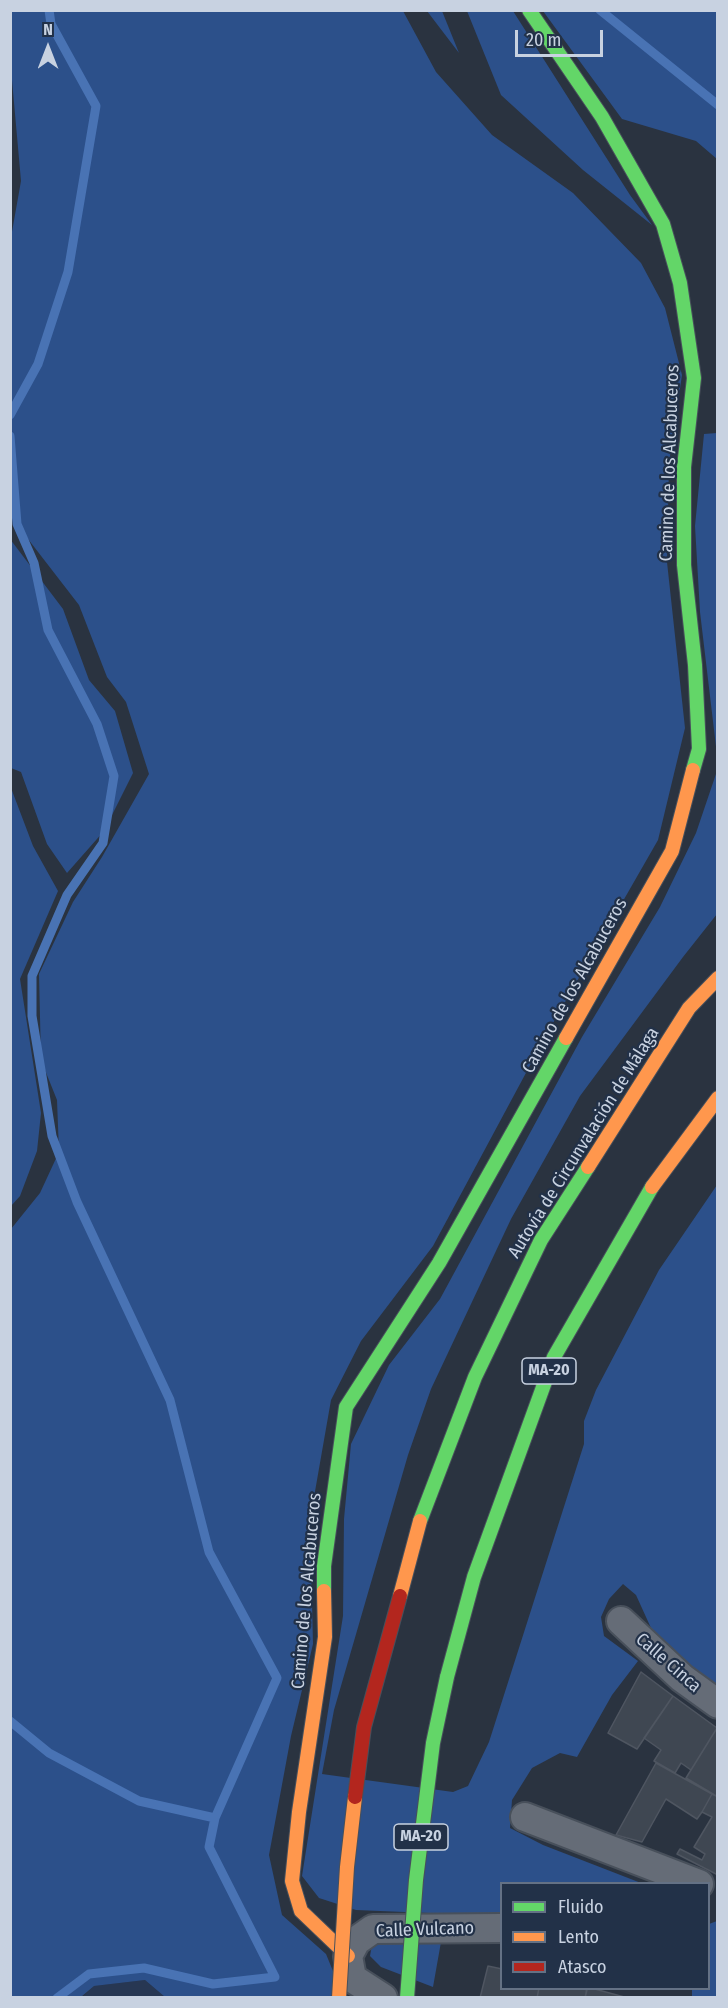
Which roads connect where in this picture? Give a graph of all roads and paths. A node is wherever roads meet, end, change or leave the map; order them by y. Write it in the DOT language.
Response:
graph roads {
  1 [pos="529,10"];
  2 [pos="717,978"];
  3 [pos="717,1098"];
  4 [pos="621,1621"];
  5 [pos="717,1704"];
  6 [pos="525,1818"];
  7 [pos="693,1882"];
  8 [pos="500,1928"];
  9 [pos="345,1982"];
  10 [pos="383,1998"];
  11 [pos="407,1998"];
  1 -- 9 [label="main road, Camino de los Alcabuceros"];
  2 -- 9 [label="main road, Autovía de Circunvalación de Málaga, bridge"];
  3 -- 11 [label="main road, MA-20, bridge"];
  4 -- 5 [label="street, Calle Cinca"];
  6 -- 7 [label="street"];
  8 -- 9 [label="street, Calle Vulcano"];
  9 -- 10 [label="street"];
}
